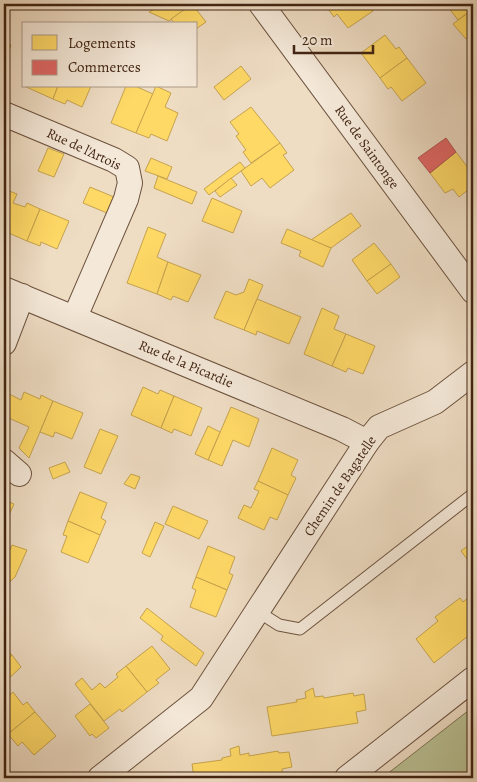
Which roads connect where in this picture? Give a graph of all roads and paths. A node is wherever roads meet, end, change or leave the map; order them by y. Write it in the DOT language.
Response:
graph roads {
  1 [pos="261,4"];
  2 [pos="4,114"];
  3 [pos="473,291"];
  4 [pos="13,292"];
  5 [pos="76,317"];
  6 [pos="4,342"];
  7 [pos="473,373"];
  8 [pos="367,442"];
  9 [pos="473,494"];
  10 [pos="257,611"];
  11 [pos="473,679"];
  12 [pos="100,778"];
  13 [pos="346,778"];
  1 -- 3 [label="street, Rue de Saintonge"];
  2 -- 5 [label="street, Rue de l'Artois"];
  4 -- 5 [label="street, Rue de la Picardie"];
  4 -- 6 [label="street"];
  5 -- 8 [label="street, Rue de la Picardie"];
  7 -- 8 [label="street, Chemin de Bagatelle"];
  8 -- 10 [label="street, Chemin de Bagatelle"];
  9 -- 10 [label="lane"];
  10 -- 12 [label="street, Chemin de Bagatelle"];
  11 -- 13 [label="street"];
}
